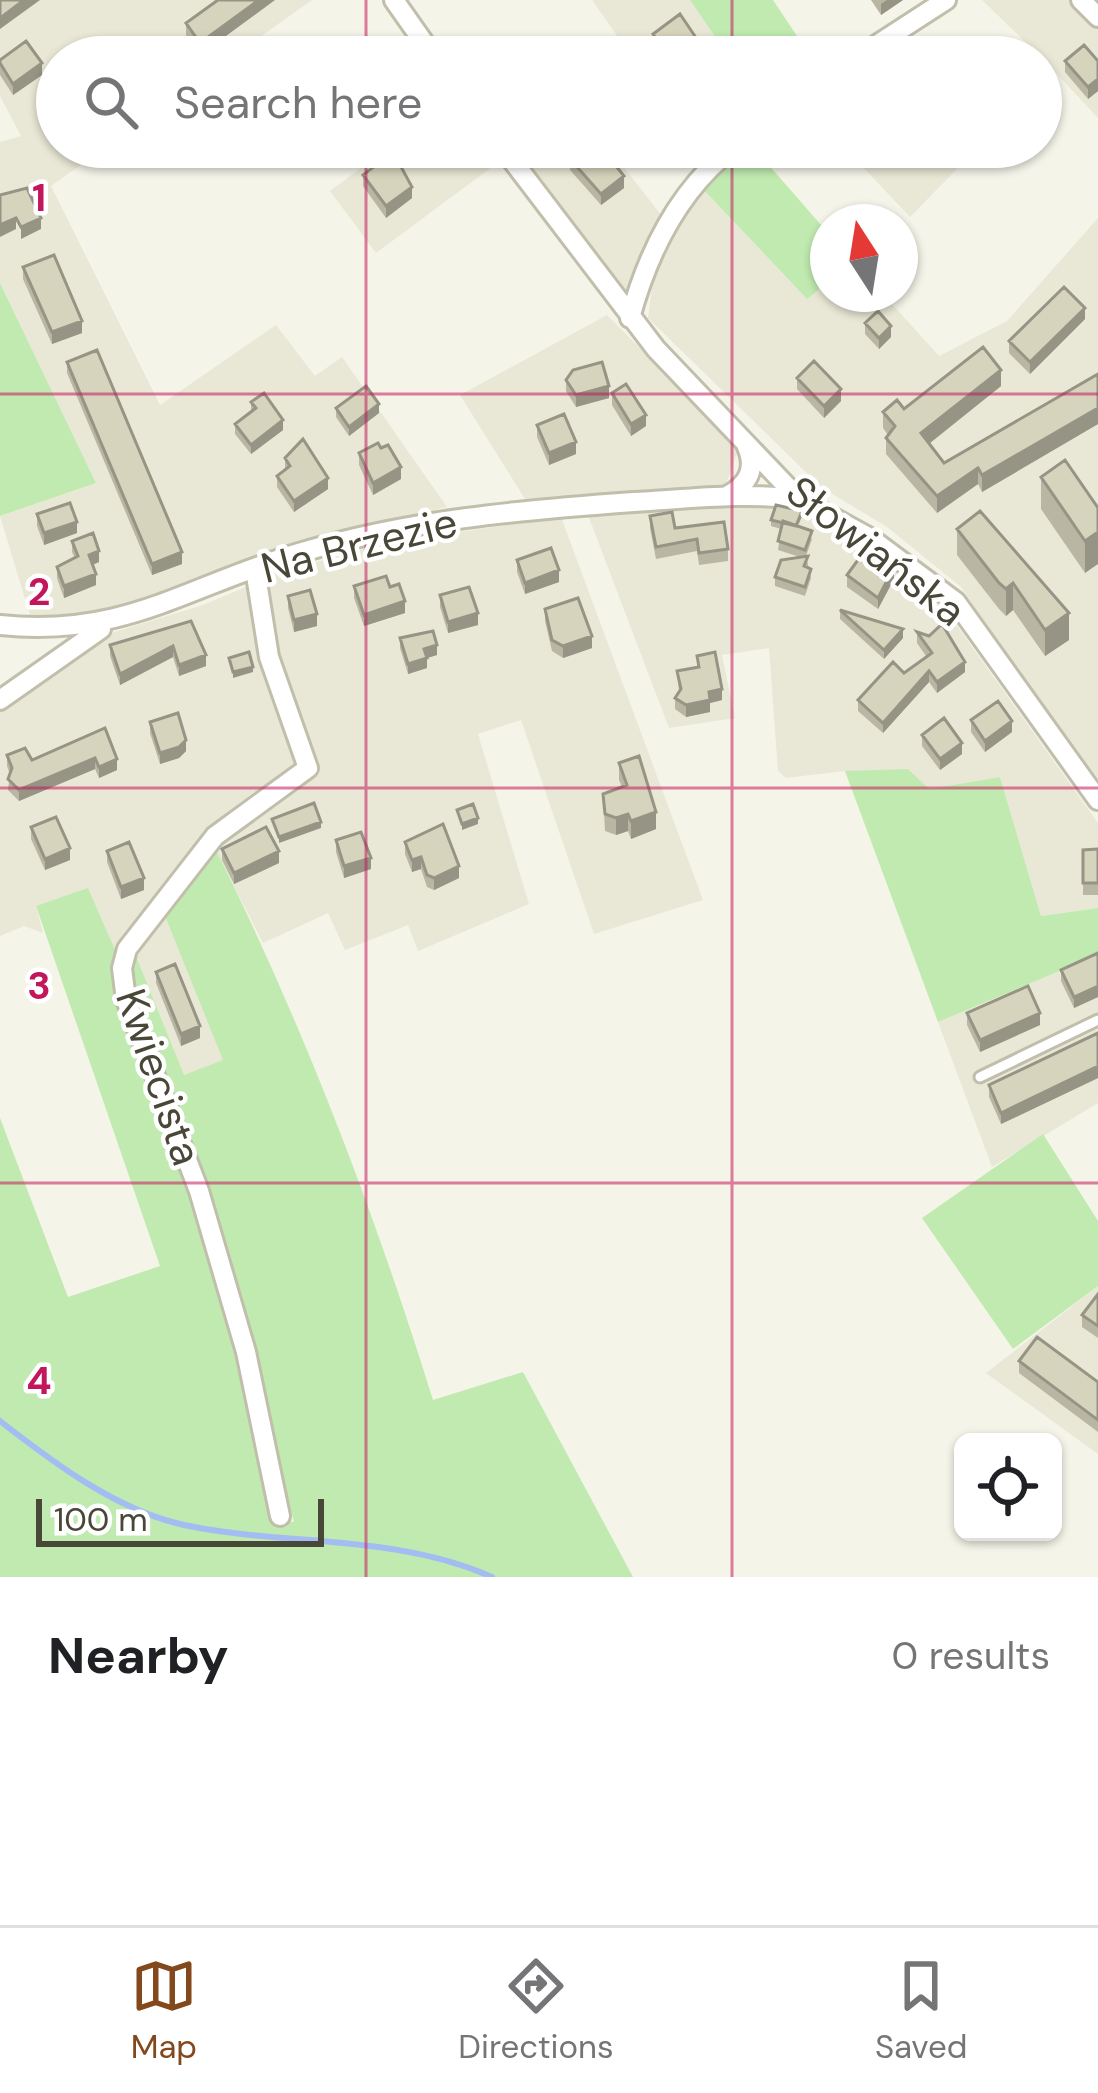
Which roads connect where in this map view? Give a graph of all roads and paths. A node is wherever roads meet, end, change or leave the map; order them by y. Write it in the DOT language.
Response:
graph roads {
  1 [pos="394,0"];
  2 [pos="1081,0"];
  3 [pos="943,1"];
  4 [pos="1098,17"];
  5 [pos="419,36"];
  6 [pos="890,36"];
  7 [pos="518,168"];
  8 [pos="709,168"];
  9 [pos="630,318"];
  10 [pos="745,441"];
  11 [pos="727,496"];
  12 [pos="799,499"];
  13 [pos="255,569"];
  14 [pos="122,620"];
  15 [pos="0,626"];
  16 [pos="0,700"];
  17 [pos="1098,800"];
  18 [pos="1098,1021"];
  19 [pos="980,1077"];
  20 [pos="280,1516"];
  1 -- 5 [label="street"];
  2 -- 4 [label="street"];
  3 -- 6 [label="street"];
  7 -- 9 [label="street, Słowiańska"];
  8 -- 9 [label="street"];
  9 -- 10 [label="street, Słowiańska"];
  10 -- 11 [label="street"];
  10 -- 12 [label="street, Słowiańska"];
  11 -- 12 [label="street, Na Brzezie"];
  11 -- 13 [label="street, Na Brzezie"];
  12 -- 17 [label="street, Słowiańska"];
  13 -- 14 [label="street, Na Brzezie"];
  13 -- 20 [label="street, Kwiecista"];
  14 -- 15 [label="street, Na Brzezie"];
  14 -- 16 [label="street"];
  18 -- 19 [label="lane"];
}
